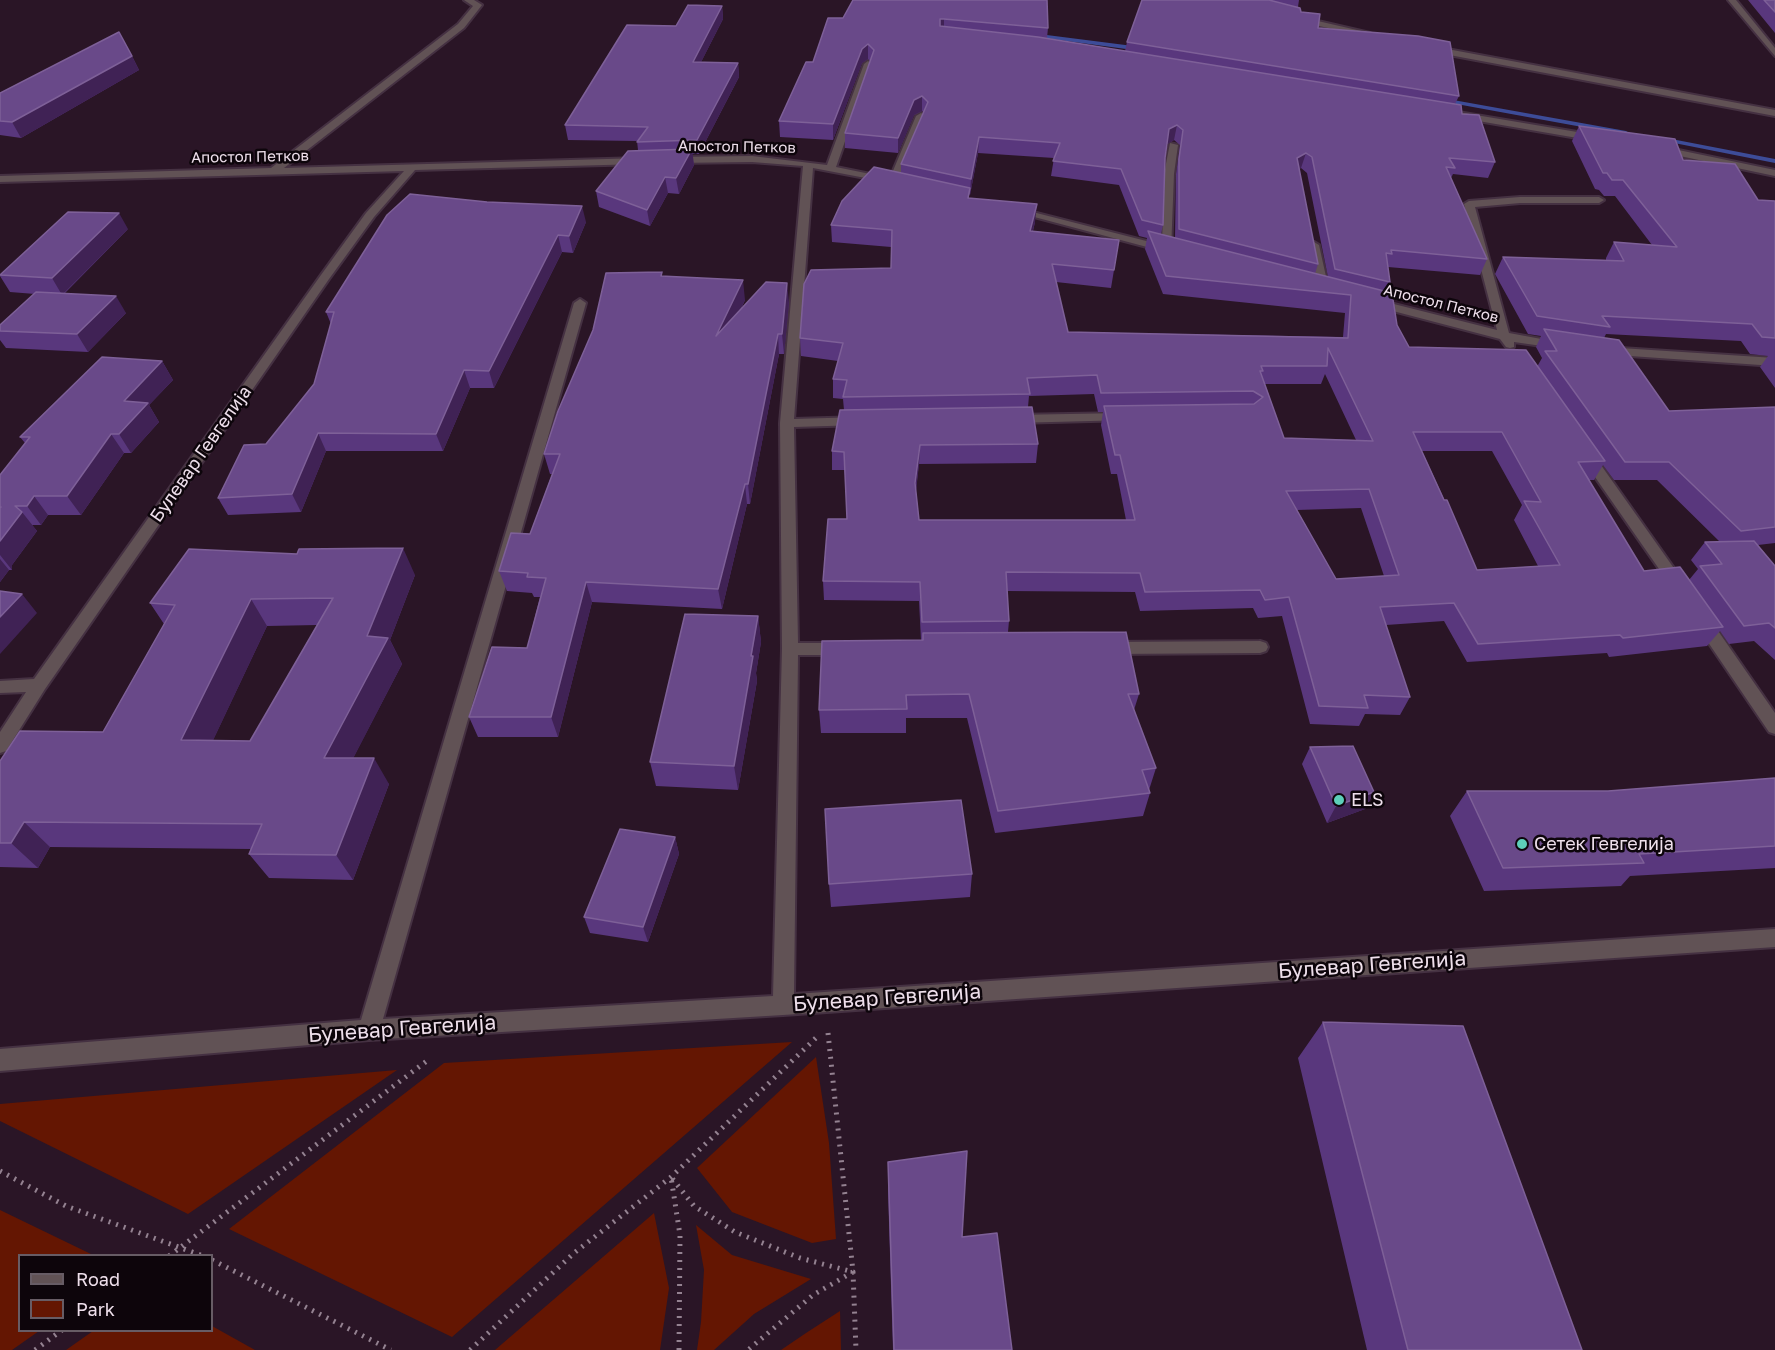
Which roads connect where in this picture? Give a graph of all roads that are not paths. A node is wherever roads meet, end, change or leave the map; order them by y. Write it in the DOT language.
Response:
graph roads {
  1 [pos="468,0"];
  2 [pos="1732,0"];
  3 [pos="1284,15"];
  4 [pos="1375,37"];
  5 [pos="1419,46"];
  6 [pos="1775,53"];
  7 [pos="868,64"];
  8 [pos="1447,113"];
  9 [pos="1775,113"];
  10 [pos="921,116"];
  11 [pos="1609,140"];
  12 [pos="1173,145"];
  13 [pos="1654,148"];
  14 [pos="808,164"];
  15 [pos="412,168"];
  16 [pos="830,169"];
  17 [pos="274,171"];
  18 [pos="1775,173"];
  19 [pos="0,179"];
  20 [pos="1599,200"];
  21 [pos="999,206"];
  22 [pos="1311,232"];
  23 [pos="1307,285"];
  24 [pos="1365,300"];
  25 [pos="580,303"];
  26 [pos="1504,336"];
  27 [pos="1568,347"];
  28 [pos="1590,350"];
  29 [pos="1518,355"];
  30 [pos="1775,362"];
  31 [pos="1142,417"];
  32 [pos="1000,419"];
  33 [pos="870,421"];
  34 [pos="787,423"];
  35 [pos="1579,443"];
  36 [pos="1260,647"];
  37 [pos="1095,648"];
  38 [pos="790,649"];
  39 [pos="860,649"];
  40 [pos="39,685"];
  41 [pos="0,687"];
  42 [pos="1775,727"];
  43 [pos="0,746"];
  44 [pos="1775,938"];
  45 [pos="783,1005"];
  46 [pos="369,1030"];
  47 [pos="0,1060"];
  1 -- 17 [label="street"];
  2 -- 6 [label="street"];
  3 -- 4 [label="street"];
  5 -- 9 [label="street"];
  7 -- 16 [label="street"];
  8 -- 11 [label="street"];
  10 -- 16 [label="street, Апостол Петков"];
  12 -- 21 [label="street"];
  13 -- 18 [label="street"];
  14 -- 15 [label="street, Апостол Петков"];
  14 -- 16 [label="street, Апостол Петков"];
  14 -- 34 [label="street"];
  15 -- 17 [label="street, Апостол Петков"];
  15 -- 40 [label="street, Булевар Гевгелија"];
  17 -- 19 [label="street, Апостол Петков"];
  20 -- 26 [label="street"];
  22 -- 23 [label="street"];
  24 -- 26 [label="street, Апостол Петков"];
  25 -- 46 [label="street"];
  26 -- 27 [label="street, Апостол Петков"];
  26 -- 29 [label="street"];
  28 -- 30 [label="street"];
  31 -- 32 [label="street"];
  33 -- 34 [label="street"];
  34 -- 38 [label="street"];
  35 -- 42 [label="street"];
  36 -- 37 [label="street"];
  38 -- 39 [label="street"];
  38 -- 45 [label="street"];
  40 -- 41 [label="street"];
  40 -- 43 [label="street, Булевар Гевгелија"];
  44 -- 45 [label="street, Булевар Гевгелија"];
  45 -- 46 [label="street, Булевар Гевгелија"];
  46 -- 47 [label="street, Булевар Гевгелија"];
}
